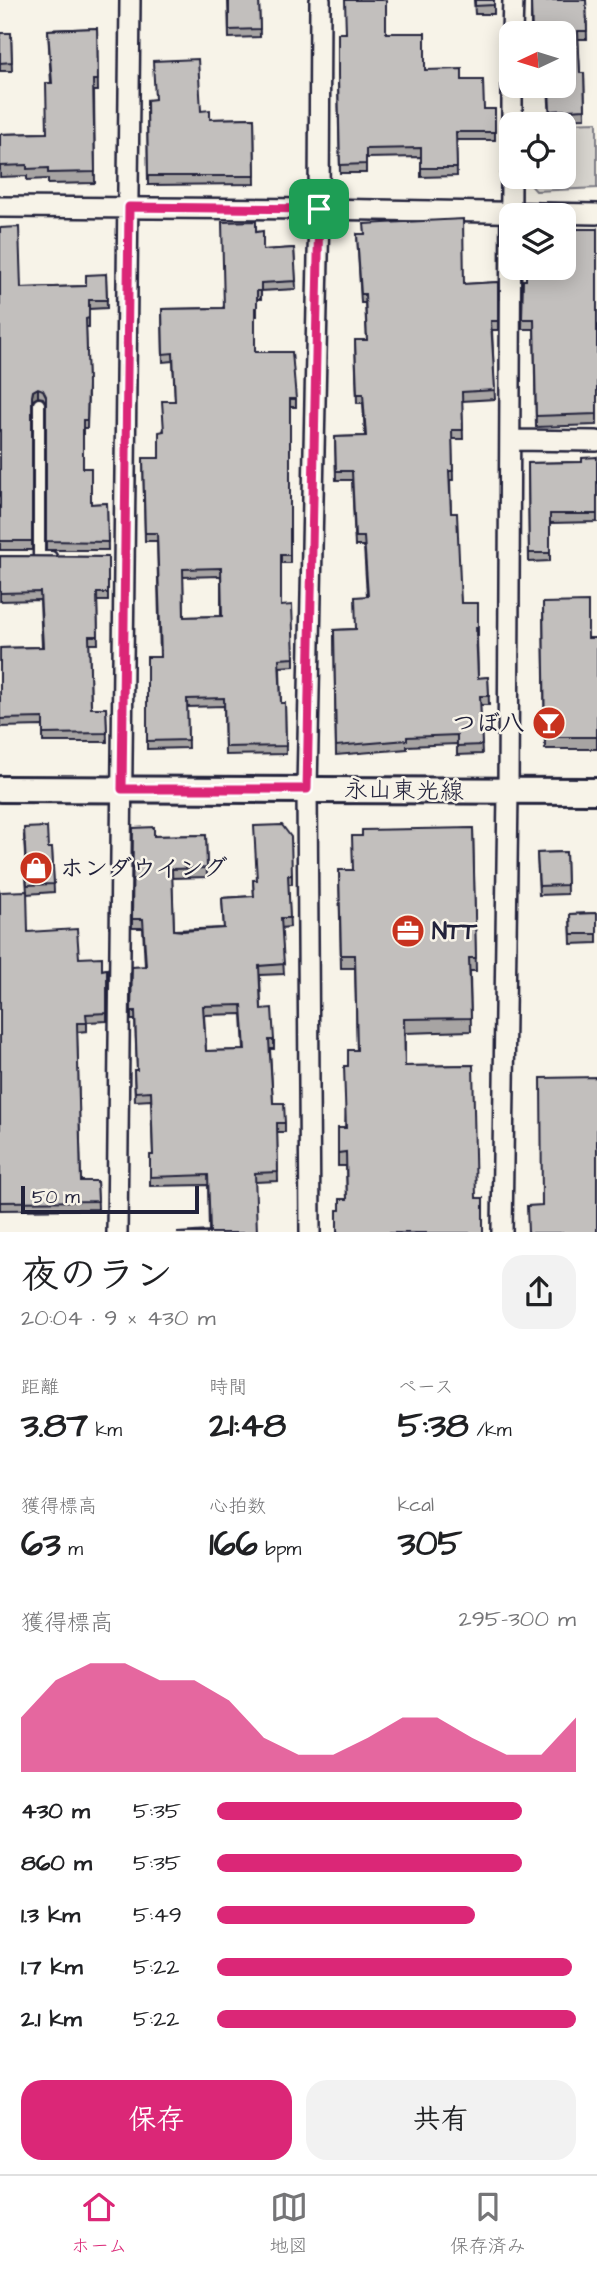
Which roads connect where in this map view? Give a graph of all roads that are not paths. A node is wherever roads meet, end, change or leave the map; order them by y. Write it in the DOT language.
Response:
graph roads {
  1 [pos="130,0"];
  2 [pos="320,0"];
  3 [pos="513,0"];
  4 [pos="512,21"];
  5 [pos="0,207"];
  6 [pos="129,207"];
  7 [pos="319,209"];
  8 [pos="499,213"];
  9 [pos="576,214"];
  10 [pos="597,214"];
  11 [pos="511,280"];
  12 [pos="39,404"];
  13 [pos="510,440"];
  14 [pos="597,440"];
  15 [pos="26,557"];
  16 [pos="39,557"];
  17 [pos="64,558"];
  18 [pos="0,789"];
  19 [pos="122,789"];
  20 [pos="307,789"];
  21 [pos="508,791"];
  22 [pos="597,791"];
  23 [pos="117,1232"];
  24 [pos="310,1232"];
  25 [pos="502,1232"];
  1 -- 6 [label="street"];
  2 -- 7 [label="street"];
  3 -- 4 [label="street"];
  5 -- 6 [label="street"];
  6 -- 7 [label="street"];
  6 -- 19 [label="street"];
  7 -- 8 [label="street"];
  7 -- 20 [label="street"];
  9 -- 10 [label="street"];
  11 -- 13 [label="street"];
  12 -- 16 [label="lane"];
  13 -- 14 [label="street"];
  13 -- 21 [label="street"];
  15 -- 16 [label="lane"];
  16 -- 17 [label="lane"];
  18 -- 19 [label="street, 永山東光線"];
  19 -- 20 [label="street, 永山東光線"];
  19 -- 23 [label="street"];
  20 -- 21 [label="street, 永山東光線"];
  20 -- 24 [label="street"];
  21 -- 22 [label="street, 永山東光線"];
  21 -- 25 [label="street"];
}
